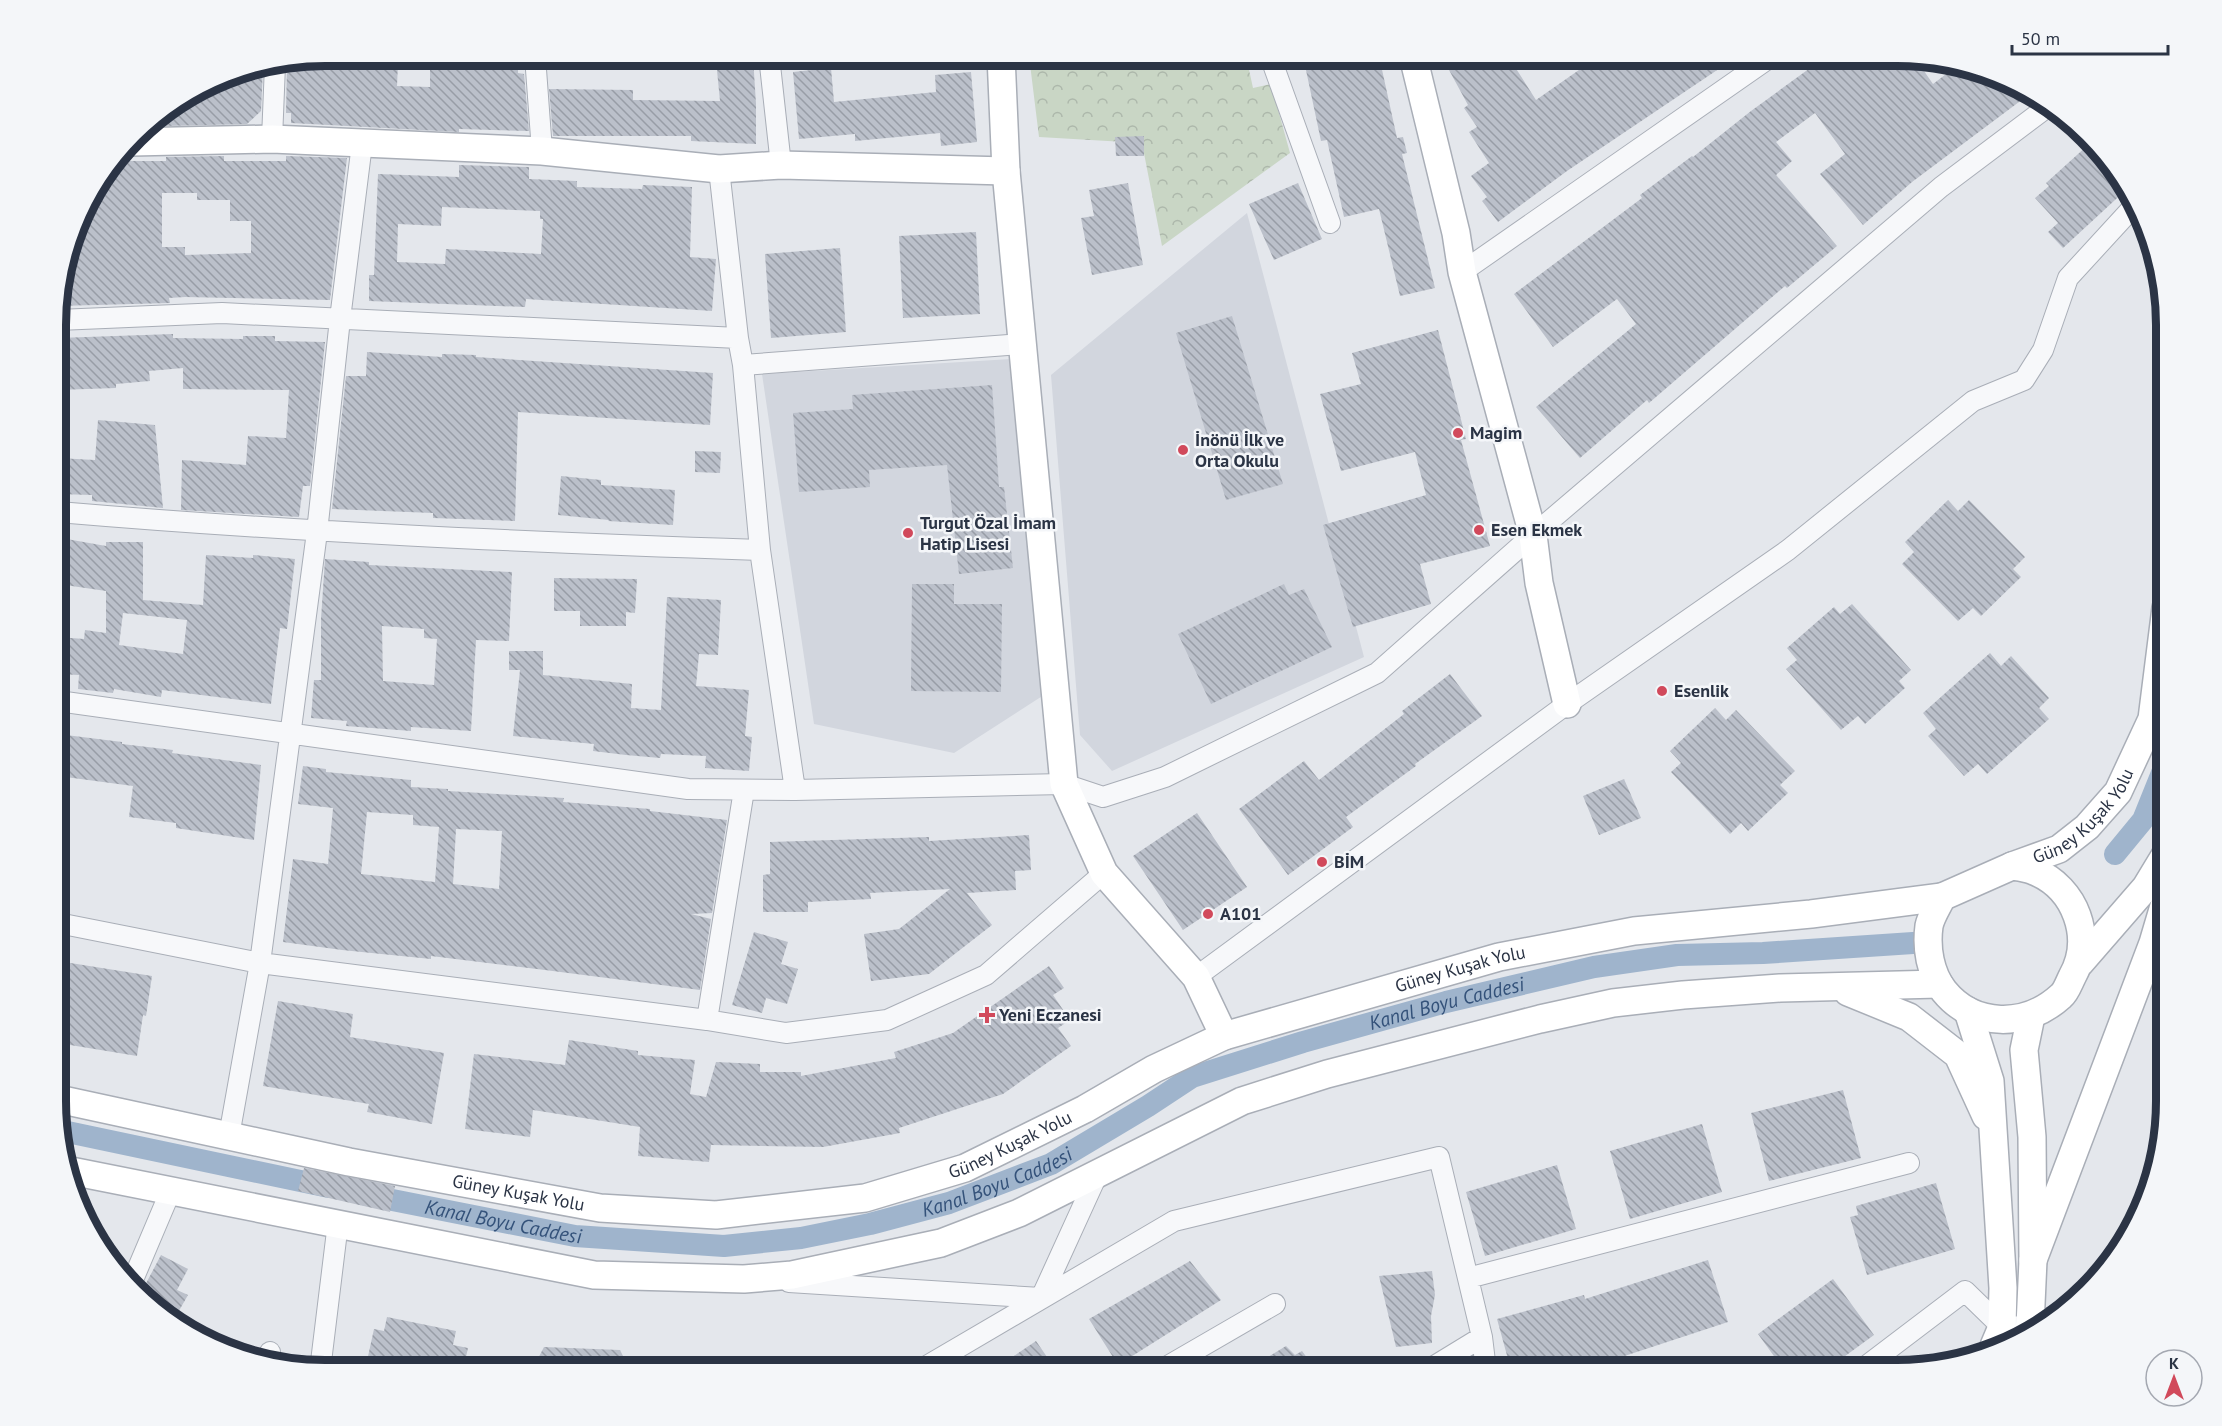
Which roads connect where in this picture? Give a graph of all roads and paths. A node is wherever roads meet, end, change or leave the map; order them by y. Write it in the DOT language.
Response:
graph roads {
  1 [pos="536,66"];
  2 [pos="770,66"];
  3 [pos="1001,66"];
  4 [pos="1274,66"];
  5 [pos="1415,66"];
  6 [pos="1758,66"];
  7 [pos="276,71"];
  8 [pos="2042,111"];
  9 [pos="272,139"];
  10 [pos="142,142"];
  11 [pos="363,144"];
  12 [pos="542,151"];
  13 [pos="781,165"];
  14 [pos="719,168"];
  15 [pos="1006,171"];
  16 [pos="2129,211"];
  17 [pos="1330,223"];
  18 [pos="1462,272"];
  19 [pos="340,319"];
  20 [pos="66,320"];
  21 [pos="738,338"];
  22 [pos="1022,344"];
  23 [pos="743,365"];
  24 [pos="66,513"];
  25 [pos="317,532"];
  26 [pos="1533,535"];
  27 [pos="760,550"];
  28 [pos="2156,687"];
  29 [pos="66,702"];
  30 [pos="1567,704"];
  31 [pos="290,735"];
  32 [pos="1064,784"];
  33 [pos="744,790"];
  34 [pos="795,790"];
  35 [pos="2012,866"];
  36 [pos="2156,870"];
  37 [pos="1104,873"];
  38 [pos="1942,897"];
  39 [pos="66,925"];
  40 [pos="2156,956"];
  41 [pos="260,963"];
  42 [pos="2080,963"];
  43 [pos="1196,977"];
  44 [pos="1939,984"];
  45 [pos="1834,986"];
  46 [pos="1968,1011"];
  47 [pos="2031,1016"];
  48 [pos="708,1020"];
  49 [pos="1224,1035"];
  50 [pos="66,1101"];
  51 [pos="1993,1131"];
  52 [pos="229,1136"];
  53 [pos="1910,1163"];
  54 [pos="76,1172"];
  55 [pos="1098,1173"];
  56 [pos="171,1190"];
  57 [pos="338,1223"];
  58 [pos="2032,1260"];
  59 [pos="134,1276"];
  60 [pos="1468,1278"];
  61 [pos="744,1279"];
  62 [pos="1041,1298"];
  63 [pos="1275,1304"];
  64 [pos="2019,1329"];
  65 [pos="2017,1330"];
  66 [pos="2016,1331"];
  67 [pos="1482,1337"];
  68 [pos="321,1360"];
  69 [pos="937,1360"];
  70 [pos="1178,1360"];
  71 [pos="1444,1360"];
  72 [pos="1485,1360"];
  73 [pos="1874,1360"];
  1 -- 12 [label="street"];
  2 -- 13 [label="street"];
  3 -- 15 [label="main road"];
  4 -- 17 [label="street"];
  5 -- 18 [label="main road"];
  6 -- 18 [label="street"];
  7 -- 9 [label="street"];
  8 -- 26 [label="street"];
  9 -- 10 [label="main road"];
  9 -- 11 [label="main road"];
  11 -- 12 [label="main road"];
  11 -- 19 [label="street"];
  12 -- 14 [label="main road"];
  13 -- 14 [label="main road"];
  13 -- 15 [label="main road"];
  14 -- 21 [label="street"];
  15 -- 22 [label="main road"];
  16 -- 30 [label="street"];
  18 -- 26 [label="main road"];
  19 -- 20 [label="street"];
  19 -- 21 [label="street"];
  19 -- 25 [label="street"];
  21 -- 23 [label="street"];
  22 -- 23 [label="street"];
  22 -- 32 [label="main road"];
  23 -- 27 [label="street"];
  24 -- 25 [label="street"];
  25 -- 27 [label="street"];
  25 -- 31 [label="street"];
  26 -- 30 [label="main road"];
  26 -- 32 [label="street"];
  27 -- 34 [label="street"];
  28 -- 35 [label="main road, Güney Kuşak Yolu"];
  29 -- 31 [label="street"];
  30 -- 43 [label="street"];
  31 -- 33 [label="street"];
  31 -- 41 [label="street"];
  32 -- 34 [label="street"];
  32 -- 37 [label="main road"];
  33 -- 34 [label="street"];
  33 -- 48 [label="street"];
  35 -- 38 [label="main road"];
  35 -- 42 [label="main road"];
  36 -- 42 [label="main road"];
  37 -- 43 [label="main road"];
  37 -- 48 [label="street"];
  38 -- 44 [label="main road"];
  38 -- 49 [label="main road, Güney Kuşak Yolu"];
  39 -- 41 [label="street"];
  40 -- 58 [label="main road"];
  41 -- 48 [label="street"];
  41 -- 52 [label="street"];
  42 -- 47 [label="main road"];
  43 -- 49 [label="main road"];
  44 -- 45 [label="main road"];
  44 -- 46 [label="main road"];
  45 -- 51 [label="main road"];
  45 -- 55 [label="main road"];
  46 -- 47 [label="main road"];
  46 -- 51 [label="main road"];
  47 -- 58 [label="main road"];
  49 -- 52 [label="main road, Güney Kuşak Yolu"];
  50 -- 52 [label="main road, Güney Kuşak Yolu"];
  51 -- 65 [label="main road"];
  53 -- 60 [label="street"];
  54 -- 56 [label="main road"];
  55 -- 61 [label="main road"];
  55 -- 62 [label="street"];
  56 -- 57 [label="main road"];
  56 -- 59 [label="street"];
  57 -- 61 [label="main road"];
  57 -- 68 [label="street"];
  58 -- 64 [label="main road"];
  60 -- 62 [label="street"];
  60 -- 67 [label="street"];
  61 -- 62 [label="street"];
  62 -- 69 [label="street"];
  63 -- 70 [label="street"];
  66 -- 73 [label="street"];
  67 -- 71 [label="street"];
  67 -- 72 [label="street"];
}
